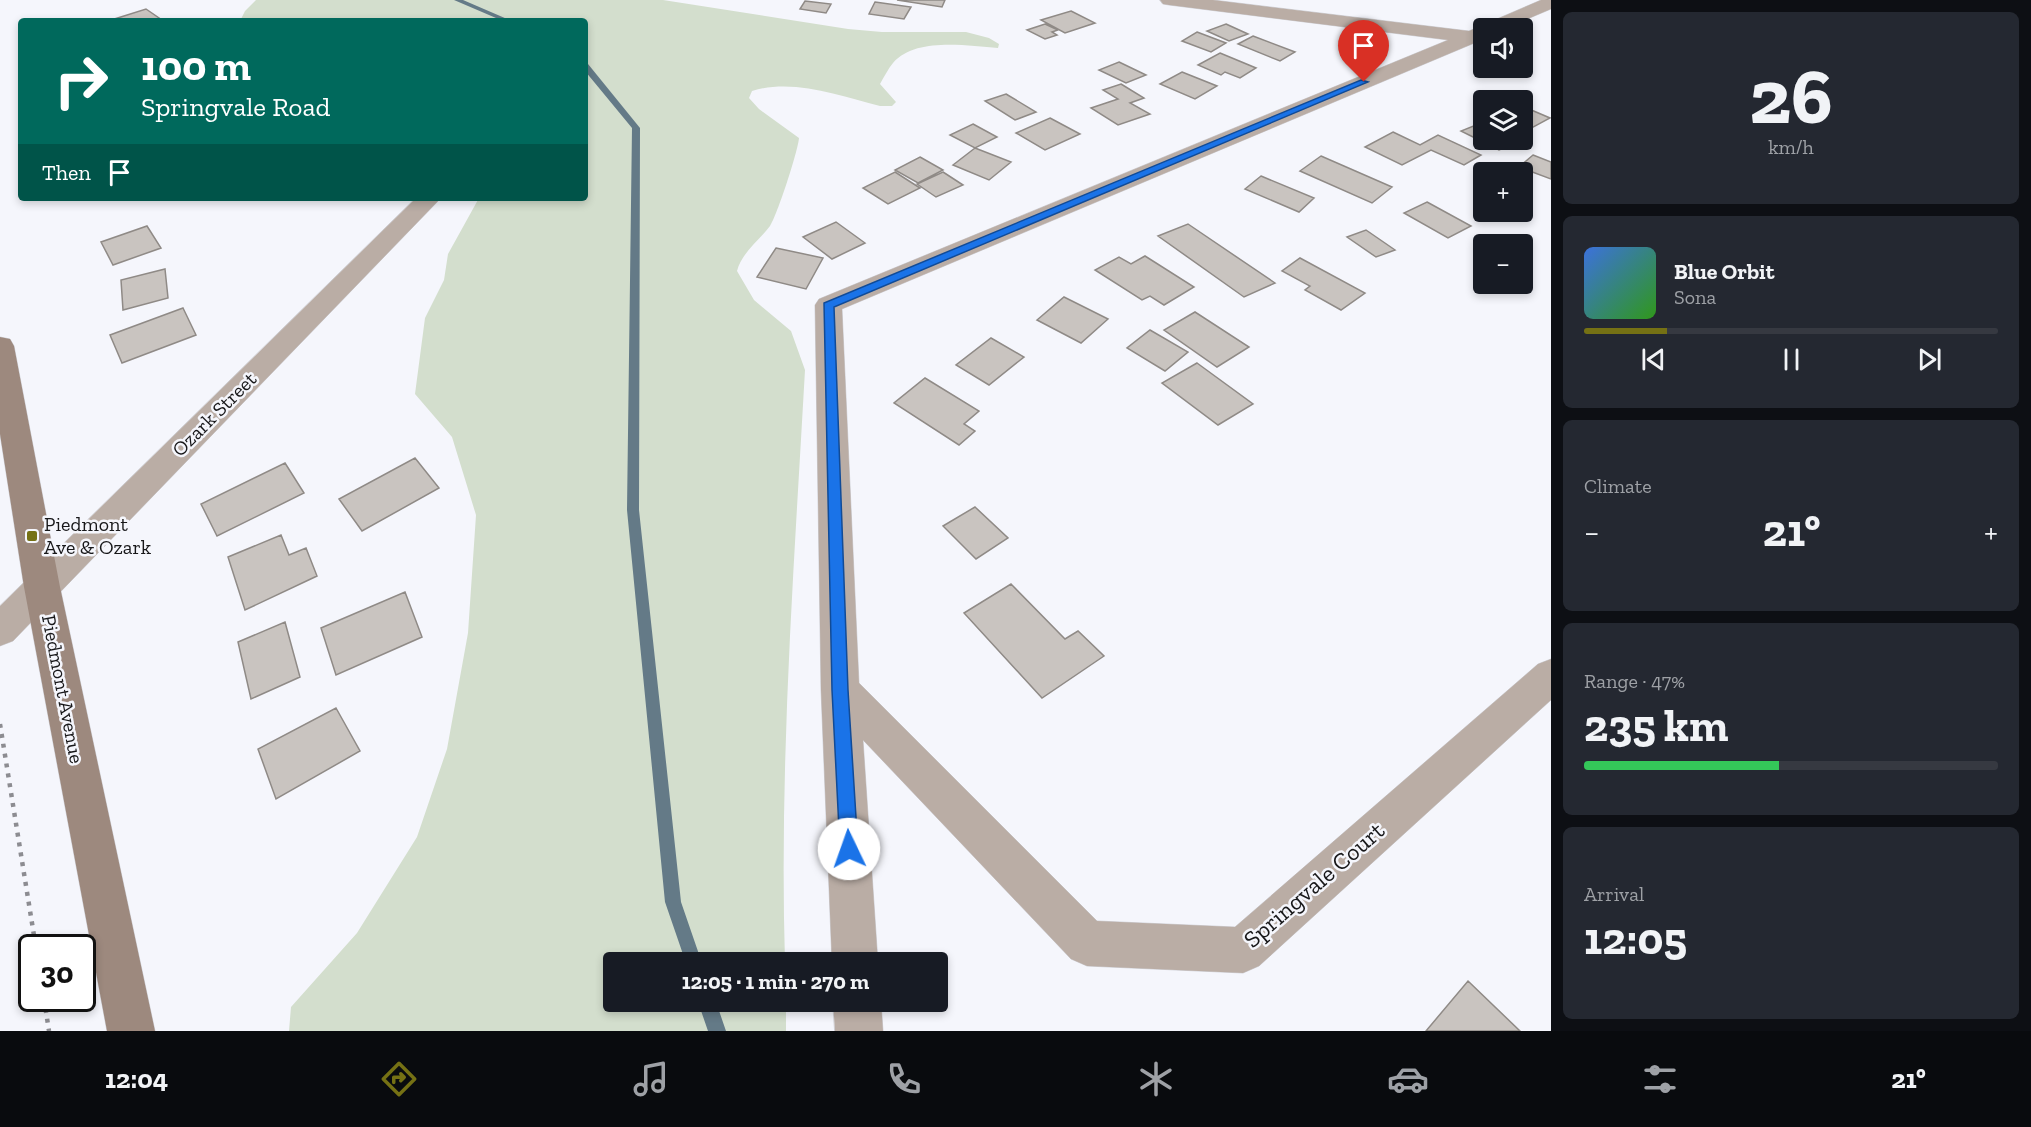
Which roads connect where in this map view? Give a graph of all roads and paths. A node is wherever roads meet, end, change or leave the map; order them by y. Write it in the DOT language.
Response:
graph roads {
  1 [pos="1168,0"];
  2 [pos="1551,2"];
  3 [pos="1515,18"];
  4 [pos="1473,32"];
  5 [pos="1473,37"];
  6 [pos="426,201"];
  7 [pos="0,346"];
  8 [pos="5,407"];
  9 [pos="42,587"];
  10 [pos="0,630"];
  11 [pos="1551,676"];
  12 [pos="840,690"];
  13 [pos="0,724"];
  14 [pos="34,934"];
  15 [pos="854,952"];
  16 [pos="46,1012"];
  17 [pos="858,1012"];
  18 [pos="49,1031"];
  19 [pos="131,1031"];
  20 [pos="859,1031"];
  1 -- 4 [label="street"];
  2 -- 3 [label="street"];
  5 -- 12 [label="street"];
  6 -- 9 [label="street, Ozark Street"];
  7 -- 8 [label="main road, Piedmont Avenue"];
  8 -- 9 [label="main road, Piedmont Avenue"];
  9 -- 10 [label="street, Ozark Street"];
  9 -- 19 [label="main road, Piedmont Avenue"];
  11 -- 12 [label="street, Springvale Court"];
  12 -- 15 [label="street"];
  13 -- 14 [label="path"];
  16 -- 18 [label="path"];
  17 -- 20 [label="street"];
}
